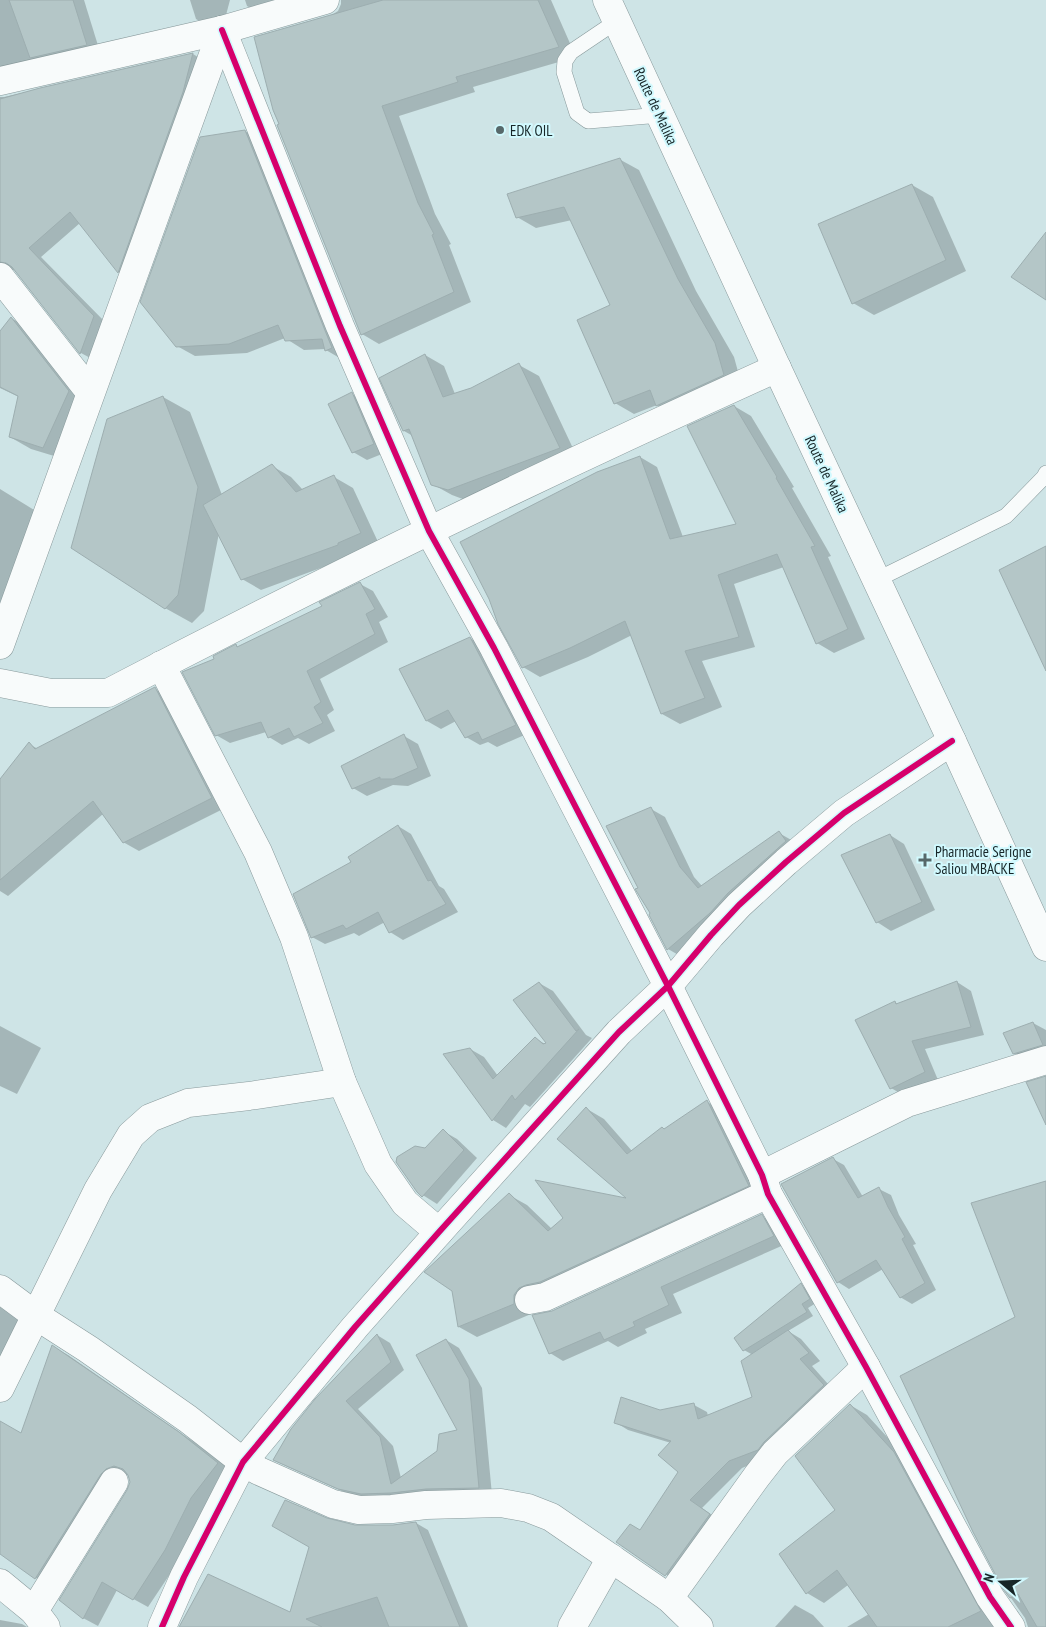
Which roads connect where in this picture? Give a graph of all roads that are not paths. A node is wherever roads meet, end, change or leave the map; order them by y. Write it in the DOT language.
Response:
graph roads {
  1 [pos="325,0"];
  2 [pos="612,10"];
  3 [pos="222,30"];
  4 [pos="0,81"];
  5 [pos="660,115"];
  6 [pos="0,277"];
  7 [pos="777,368"];
  8 [pos="90,392"];
  9 [pos="1046,473"];
  10 [pos="430,531"];
  11 [pos="876,580"];
  12 [pos="6,611"];
  13 [pos="0,645"];
  14 [pos="161,665"];
  15 [pos="0,683"];
  16 [pos="952,741"];
  17 [pos="1046,947"];
  18 [pos="668,986"];
  19 [pos="1046,1060"];
  20 [pos="342,1082"];
  21 [pos="765,1184"];
  22 [pos="439,1232"];
  23 [pos="0,1288"];
  24 [pos="529,1300"];
  25 [pos="35,1315"];
  26 [pos="866,1366"];
  27 [pos="0,1388"];
  28 [pos="243,1462"];
  29 [pos="114,1482"];
  30 [pos="611,1558"];
  31 [pos="0,1584"];
  32 [pos="669,1598"];
  33 [pos="40,1619"];
  34 [pos="162,1627"];
  35 [pos="572,1627"];
  36 [pos="699,1627"];
  37 [pos="1011,1627"];
  1 -- 3 [label="street"];
  2 -- 5 [label="street, Route de Malika"];
  2 -- 5 [label="lane"];
  3 -- 4 [label="street"];
  3 -- 8 [label="street"];
  3 -- 10 [label="street"];
  5 -- 7 [label="street, Route de Malika"];
  6 -- 8 [label="street"];
  7 -- 10 [label="street"];
  7 -- 11 [label="street, Route de Malika"];
  8 -- 12 [label="street"];
  9 -- 11 [label="lane"];
  10 -- 14 [label="street"];
  10 -- 18 [label="street"];
  11 -- 16 [label="street, Route de Malika"];
  12 -- 13 [label="street"];
  14 -- 15 [label="street"];
  14 -- 20 [label="street"];
  16 -- 17 [label="street, Route de Malika"];
  16 -- 18 [label="street"];
  18 -- 21 [label="street"];
  18 -- 22 [label="street"];
  19 -- 21 [label="street"];
  20 -- 22 [label="street"];
  20 -- 25 [label="street"];
  21 -- 24 [label="street"];
  21 -- 26 [label="street"];
  22 -- 28 [label="street"];
  23 -- 25 [label="street"];
  25 -- 27 [label="street"];
  25 -- 28 [label="street"];
  26 -- 32 [label="street"];
  26 -- 37 [label="street"];
  28 -- 30 [label="street"];
  28 -- 34 [label="street"];
  29 -- 33 [label="street"];
  30 -- 32 [label="street"];
  30 -- 35 [label="street"];
  31 -- 33 [label="street"];
  32 -- 36 [label="street"];
}
